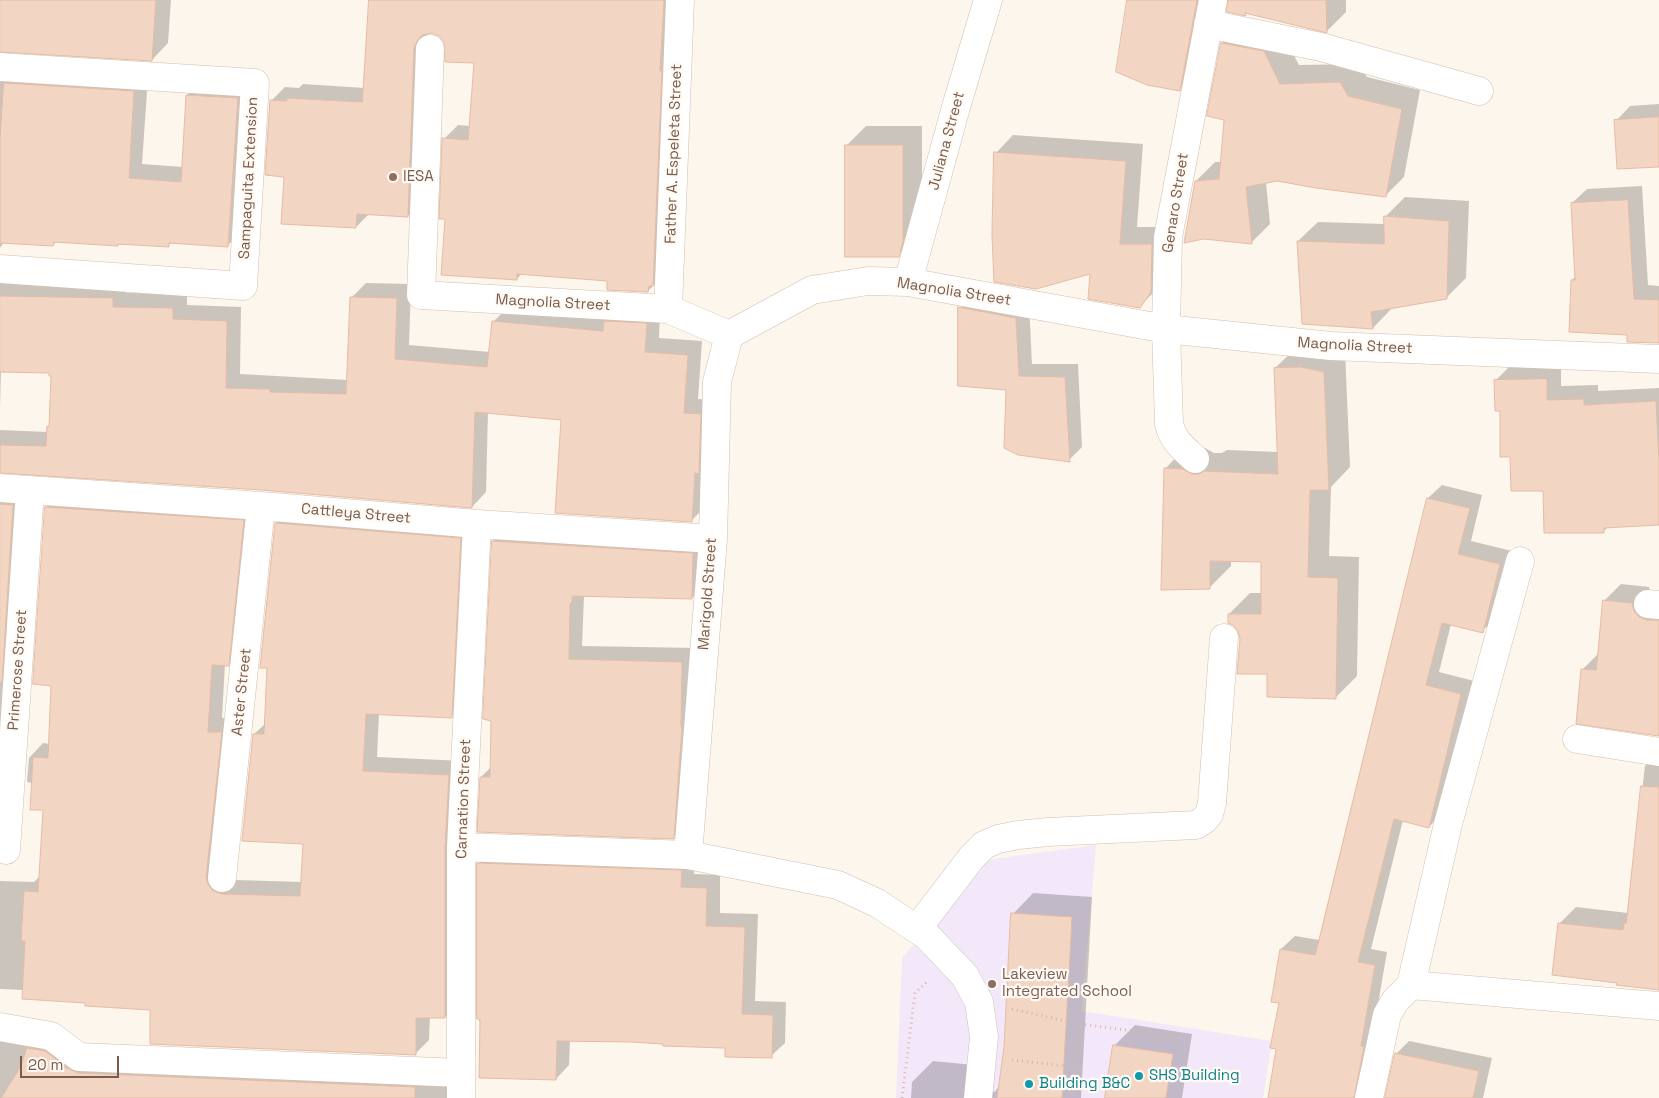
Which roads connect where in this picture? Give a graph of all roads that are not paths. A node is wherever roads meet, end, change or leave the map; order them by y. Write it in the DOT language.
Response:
graph roads {
  1 [pos="680,0"];
  2 [pos="988,0"];
  3 [pos="1210,12"];
  4 [pos="430,49"];
  5 [pos="0,67"];
  6 [pos="1479,91"];
  7 [pos="0,269"];
  8 [pos="908,282"];
  9 [pos="668,309"];
  10 [pos="1166,328"];
  11 [pos="729,335"];
  12 [pos="1659,359"];
  13 [pos="1195,459"];
  14 [pos="0,488"];
  15 [pos="30,490"];
  16 [pos="261,506"];
  17 [pos="477,524"];
  18 [pos="713,538"];
  19 [pos="1520,561"];
  20 [pos="1224,638"];
  21 [pos="1577,739"];
  22 [pos="1659,752"];
  23 [pos="461,847"];
  24 [pos="6,850"];
  25 [pos="688,855"];
  26 [pos="222,878"];
  27 [pos="917,929"];
  28 [pos="1411,985"];
  29 [pos="1659,1006"];
  30 [pos="0,1027"];
  31 [pos="461,1086"];
  32 [pos="978,1098"];
  33 [pos="1369,1098"];
  1 -- 9 [label="street, Father A. Espeleta Street"];
  2 -- 8 [label="street, Juliana Street"];
  3 -- 6 [label="street"];
  3 -- 10 [label="street, Genaro Street"];
  4 -- 9 [label="street, Magnolia Street"];
  5 -- 7 [label="street, Sampaguita Extension"];
  8 -- 10 [label="street, Magnolia Street"];
  8 -- 11 [label="street, Magnolia Street"];
  9 -- 11 [label="street, Magnolia Street"];
  10 -- 12 [label="street, Magnolia Street"];
  10 -- 13 [label="street, Genaro Street"];
  11 -- 18 [label="street, Marigold Street"];
  14 -- 15 [label="street, Cattleya Street"];
  15 -- 16 [label="street, Cattleya Street"];
  15 -- 24 [label="street, Primerose Street"];
  16 -- 17 [label="street, Cattleya Street"];
  16 -- 26 [label="street, Aster Street"];
  17 -- 18 [label="street, Cattleya Street"];
  17 -- 23 [label="street, Carnation Street"];
  18 -- 25 [label="street, Marigold Street"];
  19 -- 28 [label="street"];
  20 -- 27 [label="street"];
  21 -- 22 [label="street"];
  23 -- 25 [label="street"];
  23 -- 31 [label="street, Carnation Street"];
  25 -- 27 [label="street"];
  27 -- 32 [label="street"];
  28 -- 29 [label="street"];
  28 -- 33 [label="street"];
  30 -- 31 [label="street"];
}
